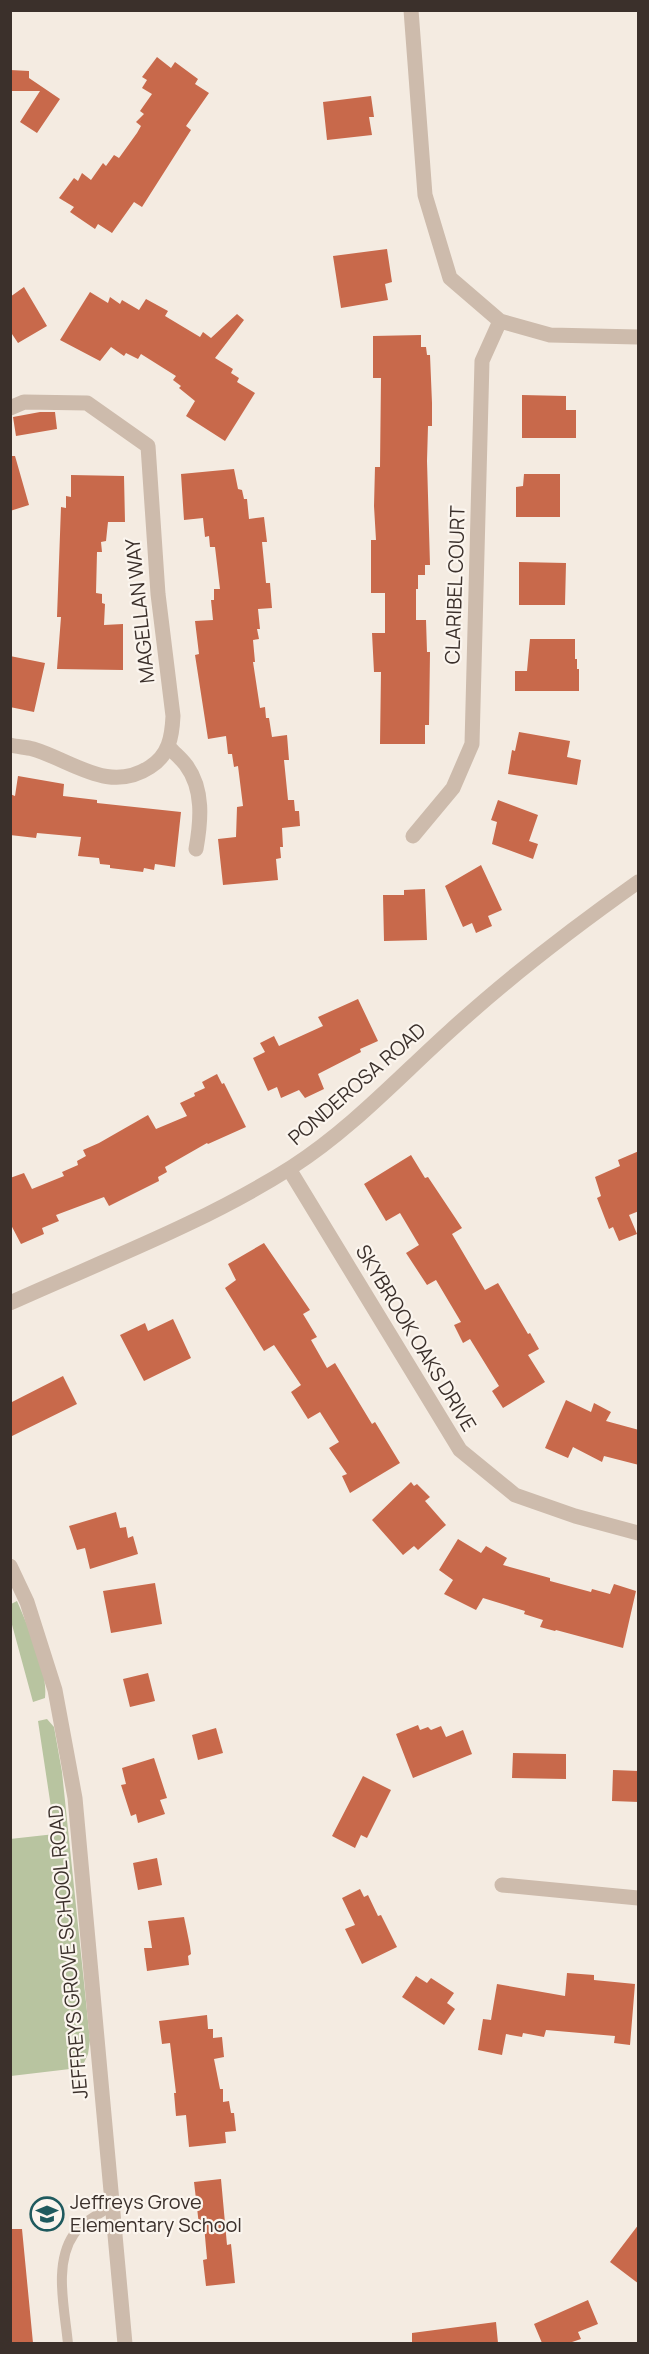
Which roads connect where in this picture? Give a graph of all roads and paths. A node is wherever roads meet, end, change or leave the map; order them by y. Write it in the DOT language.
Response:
graph roads {
  1 [pos="411,10"];
  2 [pos="500,321"];
  3 [pos="639,337"];
  4 [pos="10,408"];
  5 [pos="10,746"];
  6 [pos="169,747"];
  7 [pos="413,836"];
  8 [pos="196,849"];
  9 [pos="639,882"];
  10 [pos="289,1169"];
  11 [pos="10,1303"];
  12 [pos="639,1533"];
  13 [pos="10,1566"];
  14 [pos="502,1885"];
  15 [pos="639,1898"];
  16 [pos="111,2206"];
  17 [pos="68,2343"];
  18 [pos="125,2343"];
  1 -- 2 [label="street"];
  2 -- 3 [label="street"];
  2 -- 7 [label="street, CLARIBEL COURT"];
  4 -- 6 [label="street, MAGELLAN WAY"];
  5 -- 6 [label="street"];
  6 -- 8 [label="street"];
  9 -- 10 [label="street, PONDEROSA ROAD"];
  10 -- 11 [label="street, PONDEROSA ROAD"];
  10 -- 12 [label="street, SKYBROOK OAKS DRIVE"];
  13 -- 16 [label="street, JEFFREYS GROVE SCHOOL ROAD"];
  14 -- 15 [label="street"];
  16 -- 17 [label="lane"];
  16 -- 18 [label="street, JEFFREYS GROVE SCHOOL ROAD"];
}
